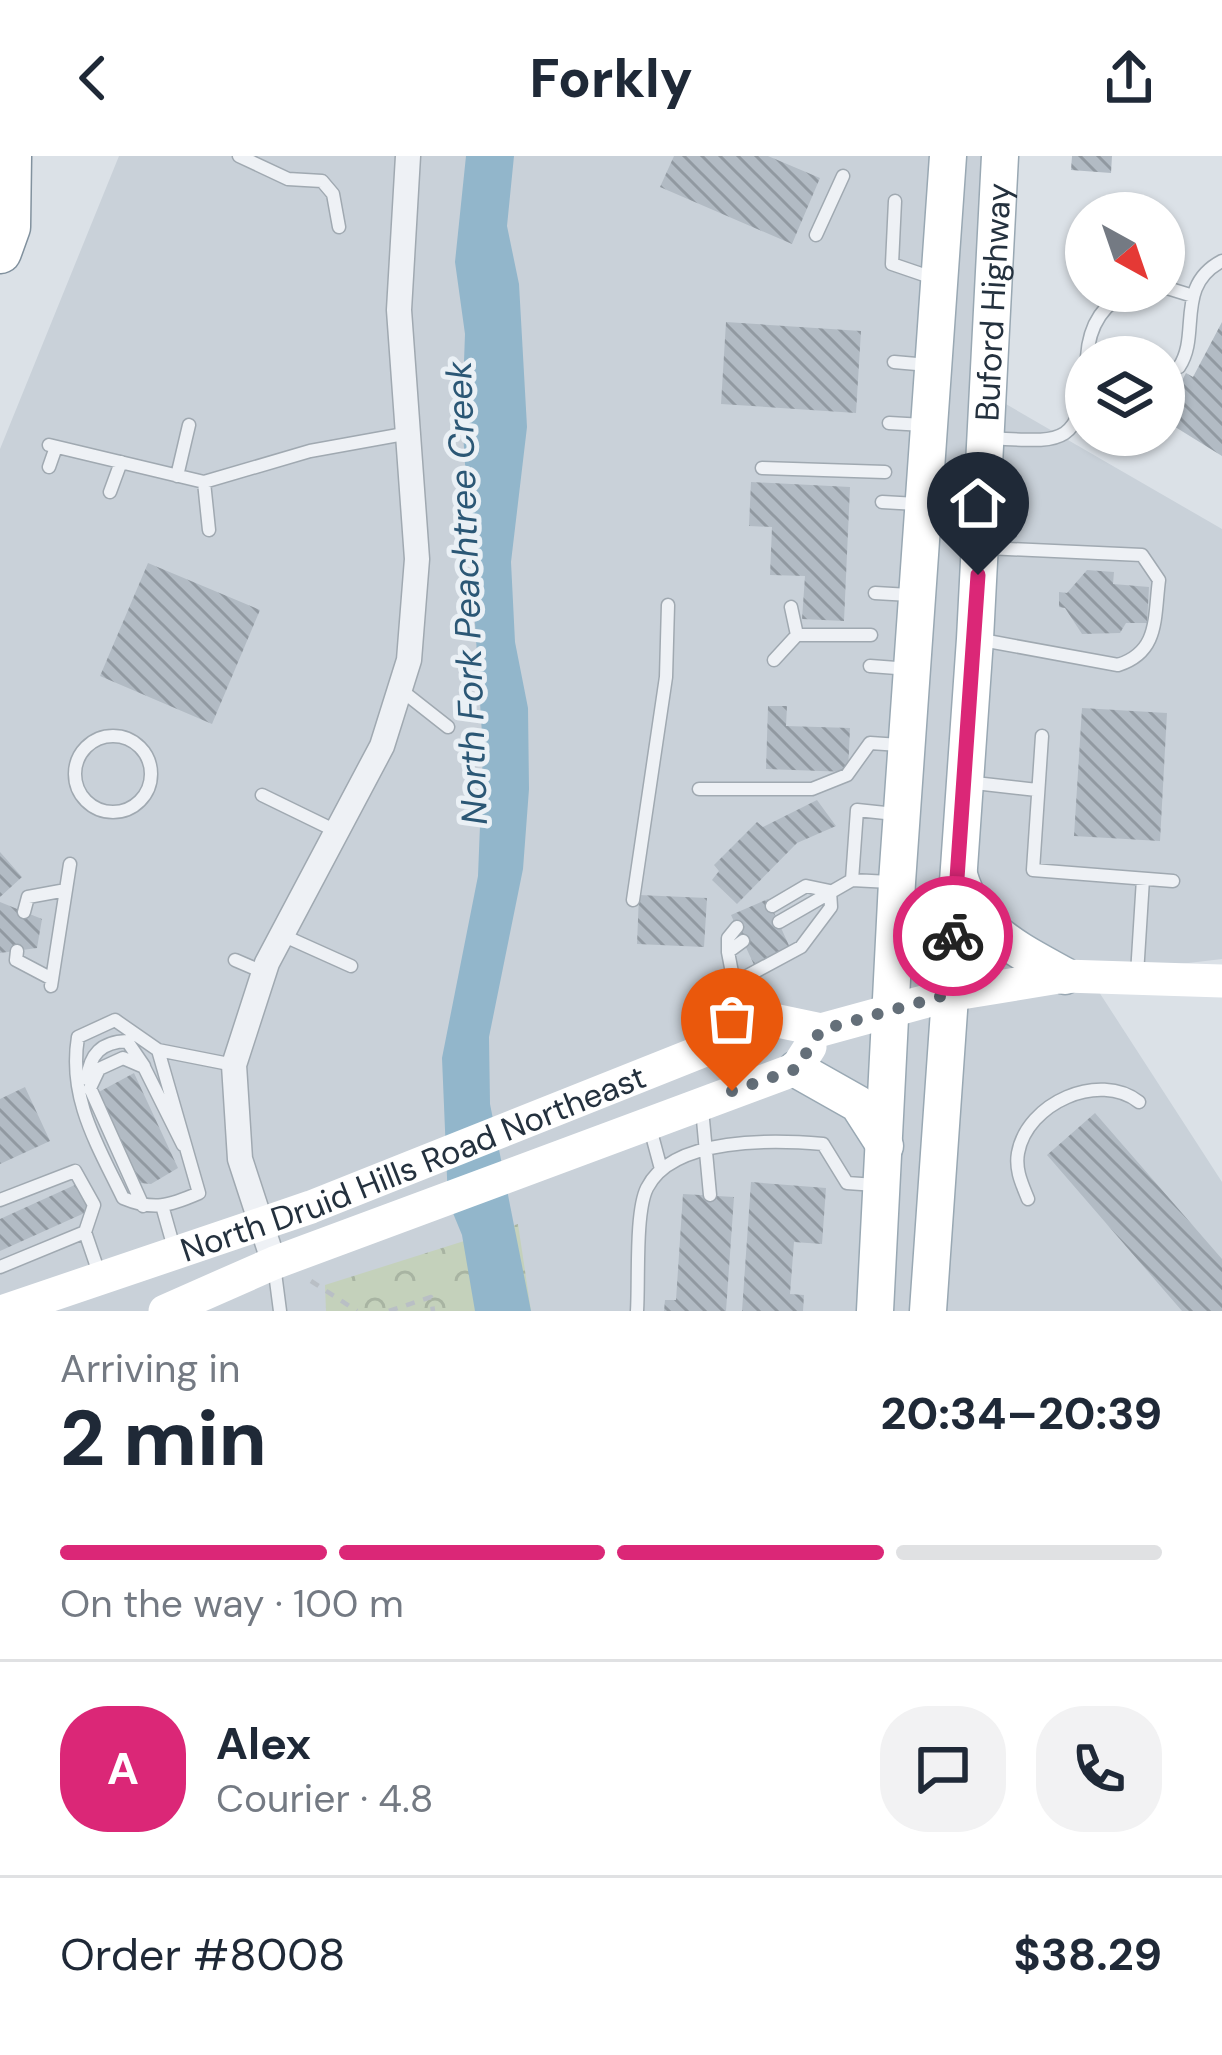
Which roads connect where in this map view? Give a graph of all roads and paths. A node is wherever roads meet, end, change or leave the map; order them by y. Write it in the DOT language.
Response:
graph roads {
  1 [pos="10,156"];
  2 [pos="239,156"];
  3 [pos="408,156"];
  4 [pos="948,156"];
  5 [pos="1000,156"];
  6 [pos="843,176"];
  7 [pos="895,201"];
  8 [pos="339,227"];
  9 [pos="816,236"];
  10 [pos="0,252"];
  11 [pos="1222,261"];
  12 [pos="939,280"];
  13 [pos="1185,294"];
  14 [pos="1193,296"];
  15 [pos="1185,337"];
  16 [pos="894,362"];
  17 [pos="934,366"];
  18 [pos="889,423"];
  19 [pos="189,425"];
  20 [pos="929,425"];
  21 [pos="404,434"];
  22 [pos="1065,434"];
  23 [pos="987,438"];
  24 [pos="121,462"];
  25 [pos="49,467"];
  26 [pos="762,468"];
  27 [pos="885,472"];
  28 [pos="177,476"];
  29 [pos="204,482"];
  30 [pos="110,492"];
  31 [pos="882,502"];
  32 [pos="924,504"];
  33 [pos="208,530"];
  34 [pos="980,547"];
  35 [pos="875,593"];
  36 [pos="918,596"];
  37 [pos="668,605"];
  38 [pos="791,608"];
  39 [pos="797,635"];
  40 [pos="871,635"];
  41 [pos="975,639"];
  42 [pos="774,660"];
  43 [pos="870,666"];
  44 [pos="913,669"];
  45 [pos="400,689"];
  46 [pos="448,727"];
  47 [pos="1042,736"];
  48 [pos="907,746"];
  49 [pos="149,760"];
  50 [pos="964,782"];
  51 [pos="699,790"];
  52 [pos="1036,790"];
  53 [pos="262,795"];
  54 [pos="902,815"];
  55 [pos="337,831"];
  56 [pos="70,864"];
  57 [pos="958,872"];
  58 [pos="1143,879"];
  59 [pos="852,880"];
  60 [pos="1173,881"];
  61 [pos="897,882"];
  62 [pos="66,890"];
  63 [pos="830,891"];
  64 [pos="633,899"];
  65 [pos="772,906"];
  66 [pos="24,912"];
  67 [pos="779,922"];
  68 [pos="737,927"];
  69 [pos="282,935"];
  70 [pos="743,941"];
  71 [pos="17,951"];
  72 [pos="728,952"];
  73 [pos="235,960"];
  74 [pos="351,966"];
  75 [pos="263,972"];
  76 [pos="1065,976"];
  77 [pos="1137,979"];
  78 [pos="1222,981"];
  79 [pos="734,983"];
  80 [pos="949,994"];
  81 [pos="891,1008"];
  82 [pos="821,1030"];
  83 [pos="747,1034"];
  84 [pos="158,1050"];
  85 [pos="234,1065"];
  86 [pos="796,1069"];
  87 [pos="700,1102"];
  88 [pos="1139,1102"];
  89 [pos="648,1121"];
  90 [pos="886,1147"];
  91 [pos="708,1150"];
  92 [pos="188,1151"];
  93 [pos="662,1169"];
  94 [pos="883,1186"];
  95 [pos="710,1196"];
  96 [pos="1028,1199"];
  97 [pos="0,1200"];
  98 [pos="143,1206"];
  99 [pos="163,1209"];
  100 [pos="260,1222"];
  101 [pos="85,1232"];
  102 [pos="176,1251"];
  103 [pos="274,1263"];
  104 [pos="0,1267"];
  105 [pos="100,1276"];
  106 [pos="310,1281"];
  107 [pos="4,1311"];
  108 [pos="165,1311"];
  109 [pos="280,1311"];
  110 [pos="357,1311"];
  111 [pos="389,1311"];
  112 [pos="433,1311"];
  113 [pos="638,1311"];
  114 [pos="875,1311"];
  115 [pos="928,1311"];
  1 -- 10 [label="highway"];
  2 -- 8 [label="lane"];
  3 -- 21 [label="street"];
  4 -- 12 [label="main road, Buford Highway"];
  5 -- 23 [label="main road, Buford Highway"];
  6 -- 9 [label="lane"];
  7 -- 12 [label="lane"];
  11 -- 14 [label="lane"];
  12 -- 17 [label="main road, Buford Highway"];
  13 -- 14 [label="lane"];
  14 -- 15 [label="lane"];
  16 -- 17 [label="lane"];
  17 -- 20 [label="main road, Buford Highway"];
  18 -- 20 [label="lane"];
  19 -- 28 [label="lane"];
  20 -- 32 [label="main road, Buford Highway"];
  21 -- 29 [label="lane"];
  21 -- 45 [label="street"];
  22 -- 23 [label="lane"];
  23 -- 34 [label="main road, Buford Highway"];
  24 -- 25 [label="lane"];
  24 -- 28 [label="lane"];
  24 -- 30 [label="lane"];
  26 -- 27 [label="lane"];
  28 -- 29 [label="lane"];
  29 -- 33 [label="lane"];
  31 -- 32 [label="lane"];
  32 -- 36 [label="main road, Buford Highway"];
  34 -- 41 [label="main road, Buford Highway"];
  34 -- 41 [label="lane"];
  35 -- 36 [label="lane"];
  36 -- 44 [label="main road, Buford Highway"];
  37 -- 64 [label="lane"];
  38 -- 39 [label="lane"];
  39 -- 40 [label="lane"];
  39 -- 42 [label="lane"];
  41 -- 50 [label="main road, Buford Highway"];
  43 -- 44 [label="lane"];
  44 -- 48 [label="main road, Buford Highway"];
  45 -- 46 [label="lane"];
  45 -- 55 [label="street"];
  47 -- 52 [label="lane"];
  48 -- 51 [label="lane"];
  48 -- 54 [label="main road, Buford Highway"];
  49 -- 49 [label="lane"];
  50 -- 52 [label="lane"];
  50 -- 57 [label="main road, Buford Highway"];
  52 -- 58 [label="lane"];
  53 -- 55 [label="lane"];
  54 -- 59 [label="lane"];
  54 -- 61 [label="main road, Buford Highway"];
  55 -- 69 [label="street"];
  56 -- 62 [label="lane"];
  57 -- 76 [label="main road"];
  57 -- 80 [label="main road, Buford Highway"];
  58 -- 60 [label="lane"];
  58 -- 77 [label="lane"];
  59 -- 61 [label="lane"];
  59 -- 63 [label="lane"];
  61 -- 81 [label="main road, Buford Highway"];
  62 -- 66 [label="lane"];
  62 -- 71 [label="lane"];
  63 -- 65 [label="lane"];
  63 -- 67 [label="lane"];
  63 -- 79 [label="lane"];
  68 -- 72 [label="lane"];
  69 -- 74 [label="lane"];
  69 -- 75 [label="street"];
  70 -- 72 [label="lane"];
  72 -- 79 [label="lane"];
  73 -- 75 [label="lane"];
  75 -- 85 [label="street"];
  76 -- 77 [label="main road, North Druid Hills Road Northeast"];
  76 -- 80 [label="main road, North Druid Hills Road Northeast"];
  77 -- 78 [label="main road, North Druid Hills Road Northeast"];
  79 -- 83 [label="lane"];
  80 -- 81 [label="main road, North Druid Hills Road Northeast"];
  80 -- 115 [label="main road, Buford Highway"];
  81 -- 82 [label="main road, North Druid Hills Road Northeast"];
  81 -- 90 [label="main road, Buford Highway"];
  82 -- 83 [label="main road, North Druid Hills Road Northeast"];
  82 -- 86 [label="main road"];
  83 -- 100 [label="main road, North Druid Hills Road Northeast"];
  84 -- 85 [label="lane"];
  84 -- 92 [label="lane"];
  84 -- 98 [label="lane"];
  85 -- 100 [label="street"];
  86 -- 87 [label="main road, North Druid Hills Road Northeast"];
  86 -- 90 [label="main road"];
  87 -- 89 [label="main road, North Druid Hills Road Northeast"];
  87 -- 91 [label="lane"];
  88 -- 96 [label="lane"];
  89 -- 93 [label="lane"];
  89 -- 103 [label="main road, North Druid Hills Road Northeast"];
  90 -- 94 [label="main road, Buford Highway"];
  91 -- 93 [label="lane"];
  91 -- 94 [label="lane"];
  91 -- 95 [label="lane"];
  92 -- 98 [label="lane"];
  92 -- 99 [label="lane"];
  93 -- 113 [label="lane"];
  94 -- 114 [label="main road, Buford Highway"];
  97 -- 101 [label="lane"];
  98 -- 99 [label="lane"];
  99 -- 102 [label="lane"];
  100 -- 102 [label="main road, North Druid Hills Road Northeast"];
  100 -- 103 [label="street"];
  101 -- 104 [label="lane"];
  101 -- 105 [label="lane"];
  102 -- 105 [label="main road, North Druid Hills Road Northeast"];
  103 -- 108 [label="main road, North Druid Hills Road Northeast"];
  103 -- 109 [label="lane"];
  105 -- 107 [label="main road, North Druid Hills Road Northeast"];
  106 -- 110 [label="path"];
  111 -- 112 [label="path"];
}
